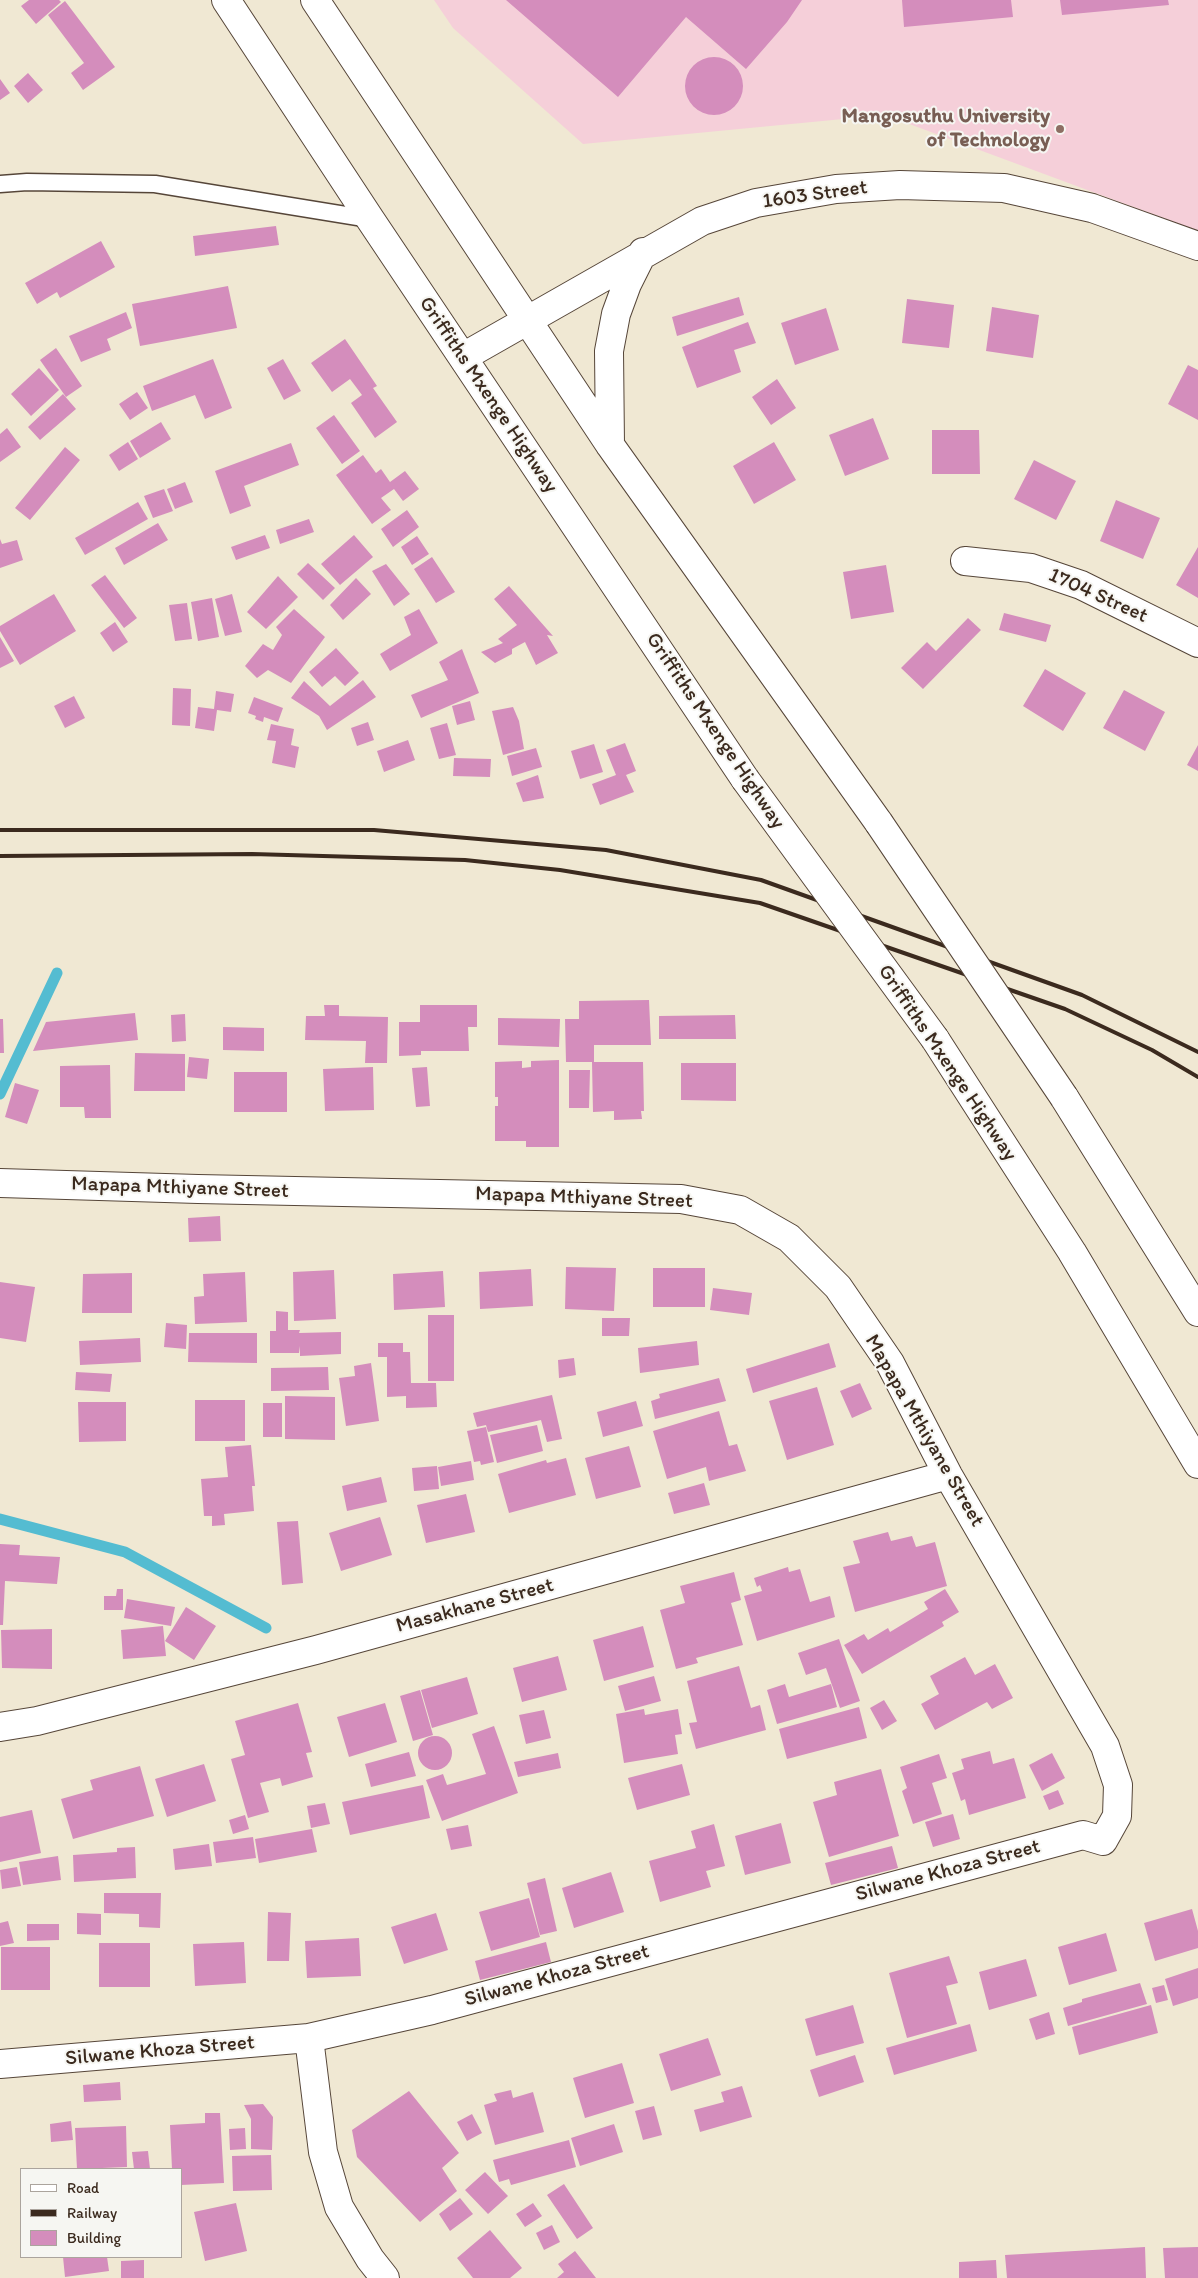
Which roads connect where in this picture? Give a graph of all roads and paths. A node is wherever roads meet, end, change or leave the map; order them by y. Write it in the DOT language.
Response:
graph roads {
  1 [pos="226,0"];
  2 [pos="314,0"];
  3 [pos="0,184"];
  4 [pos="370,219"];
  5 [pos="1198,246"];
  6 [pos="644,252"];
  7 [pos="527,320"];
  8 [pos="463,357"];
  9 [pos="610,445"];
  10 [pos="965,561"];
  11 [pos="1198,642"];
  12 [pos="0,1183"];
  13 [pos="1198,1312"];
  14 [pos="1198,1464"];
  15 [pos="948,1475"];
  16 [pos="0,1727"];
  17 [pos="1103,1841"];
  18 [pos="309,2038"];
  19 [pos="0,2064"];
  20 [pos="385,2278"];
  1 -- 4 [label="street, Griffiths Mxenge Highway"];
  2 -- 7 [label="street"];
  3 -- 4 [label="lane"];
  4 -- 8 [label="street, Griffiths Mxenge Highway"];
  5 -- 6 [label="street, 1603 Street"];
  6 -- 7 [label="street, 1603 Street"];
  6 -- 9 [label="street"];
  7 -- 8 [label="street, 1603 Street"];
  7 -- 9 [label="street"];
  8 -- 14 [label="street, Griffiths Mxenge Highway, bridge"];
  9 -- 13 [label="street, bridge"];
  10 -- 11 [label="street, 1704 Street"];
  12 -- 15 [label="street, Mapapa Mthiyane Street"];
  15 -- 16 [label="street, Masakhane Street"];
  15 -- 17 [label="street, Mapapa Mthiyane Street"];
  17 -- 18 [label="street, Silwane Khoza Street"];
  18 -- 19 [label="street, Silwane Khoza Street"];
  18 -- 20 [label="street"];
}
